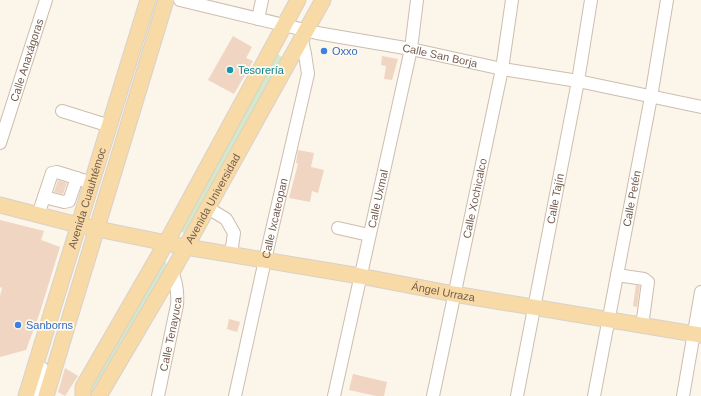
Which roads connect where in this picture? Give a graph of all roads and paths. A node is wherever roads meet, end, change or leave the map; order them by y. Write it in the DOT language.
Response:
graph roads {
  1 [pos="46,0"];
  2 [pos="148,0"];
  3 [pos="159,0"];
  4 [pos="166,0"];
  5 [pos="180,0"];
  6 [pos="262,0"];
  7 [pos="298,0"];
  8 [pos="323,0"];
  9 [pos="416,0"];
  10 [pos="512,0"];
  11 [pos="591,0"];
  12 [pos="667,0"];
  13 [pos="258,19"];
  14 [pos="284,25"];
  15 [pos="304,35"];
  16 [pos="411,49"];
  17 [pos="502,69"];
  18 [pos="578,82"];
  19 [pos="651,97"];
  20 [pos="701,107"];
  21 [pos="62,111"];
  22 [pos="110,126"];
  23 [pos="0,143"];
  24 [pos="77,178"];
  25 [pos="92,183"];
  26 [pos="44,197"];
  27 [pos="0,205"];
  28 [pos="208,208"];
  29 [pos="38,215"];
  30 [pos="88,227"];
  31 [pos="338,228"];
  32 [pos="369,235"];
  33 [pos="166,243"];
  34 [pos="186,247"];
  35 [pos="231,254"];
  36 [pos="265,260"];
  37 [pos="172,272"];
  38 [pos="617,275"];
  39 [pos="360,276"];
  40 [pos="701,292"];
  41 [pos="454,294"];
  42 [pos="534,306"];
  43 [pos="608,320"];
  44 [pos="642,326"];
  45 [pos="697,334"];
  46 [pos="26,396"];
  47 [pos="34,396"];
  48 [pos="42,396"];
  49 [pos="46,396"];
  50 [pos="83,396"];
  51 [pos="99,396"];
  52 [pos="158,396"];
  53 [pos="235,396"];
  54 [pos="334,396"];
  55 [pos="433,396"];
  56 [pos="517,396"];
  57 [pos="594,396"];
  58 [pos="683,396"];
  1 -- 23 [label="street, Calle Anaxágoras"];
  2 -- 22 [label="main road, Avenida Cuauhtémoc"];
  3 -- 30 [label="street"];
  4 -- 30 [label="main road, Avenida Cuauhtémoc"];
  5 -- 13 [label="street, Calle San Borja"];
  6 -- 13 [label="street"];
  7 -- 14 [label="main road, Avenida Universidad"];
  8 -- 15 [label="main road, Avenida Universidad"];
  9 -- 16 [label="street, Calle Uxmal"];
  10 -- 17 [label="street, Calle Xochicalco"];
  11 -- 18 [label="street, Calle Tajín"];
  12 -- 19 [label="street, Calle Petén"];
  13 -- 14 [label="street, Calle San Borja"];
  14 -- 15 [label="street, Calle San Borja"];
  14 -- 33 [label="main road, Avenida Universidad"];
  15 -- 16 [label="street, Calle San Borja"];
  15 -- 28 [label="main road, Avenida Universidad"];
  15 -- 36 [label="street, Calle Ixcateopan"];
  16 -- 17 [label="street, Calle San Borja"];
  16 -- 32 [label="street, Calle Uxmal"];
  17 -- 18 [label="street, Calle San Borja"];
  17 -- 41 [label="street, Calle Xochicalco"];
  18 -- 19 [label="street, Calle San Borja"];
  18 -- 42 [label="street, Calle Tajín"];
  19 -- 20 [label="street, Calle San Borja"];
  19 -- 38 [label="street, Calle Petén"];
  21 -- 22 [label="street"];
  22 -- 25 [label="main road, Avenida Cuauhtémoc"];
  24 -- 25 [label="street"];
  24 -- 26 [label="street"];
  24 -- 26 [label="street"];
  25 -- 30 [label="main road, Avenida Cuauhtémoc"];
  26 -- 29 [label="street"];
  27 -- 29 [label="main road"];
  28 -- 34 [label="main road, Avenida Universidad"];
  28 -- 35 [label="street"];
  29 -- 30 [label="main road"];
  30 -- 33 [label="main road"];
  30 -- 46 [label="main road, Avenida Cuauhtémoc"];
  30 -- 47 [label="street"];
  30 -- 48 [label="street"];
  30 -- 49 [label="main road, Avenida Cuauhtémoc"];
  31 -- 32 [label="street"];
  32 -- 39 [label="street, Calle Uxmal"];
  33 -- 34 [label="main road, Ángel Urraza"];
  33 -- 50 [label="main road, Avenida Universidad"];
  34 -- 35 [label="main road, Ángel Urraza"];
  34 -- 37 [label="main road, Avenida Universidad"];
  35 -- 36 [label="main road, Ángel Urraza"];
  36 -- 39 [label="main road, Ángel Urraza"];
  36 -- 53 [label="street, Calle Ixcateopan"];
  37 -- 51 [label="main road, Avenida Universidad"];
  37 -- 52 [label="street, Calle Tenayuca"];
  38 -- 43 [label="street, Calle Petén"];
  38 -- 44 [label="street"];
  39 -- 41 [label="main road, Ángel Urraza"];
  39 -- 54 [label="street, Calle Uxmal"];
  40 -- 45 [label="street"];
  41 -- 42 [label="main road, Ángel Urraza"];
  41 -- 55 [label="street, Calle Xochicalco"];
  42 -- 43 [label="main road, Ángel Urraza"];
  42 -- 56 [label="street, Calle Tajín"];
  43 -- 44 [label="main road, Ángel Urraza"];
  43 -- 57 [label="street, Calle Petén"];
  44 -- 45 [label="main road, Ángel Urraza"];
  45 -- 58 [label="street"];
}
